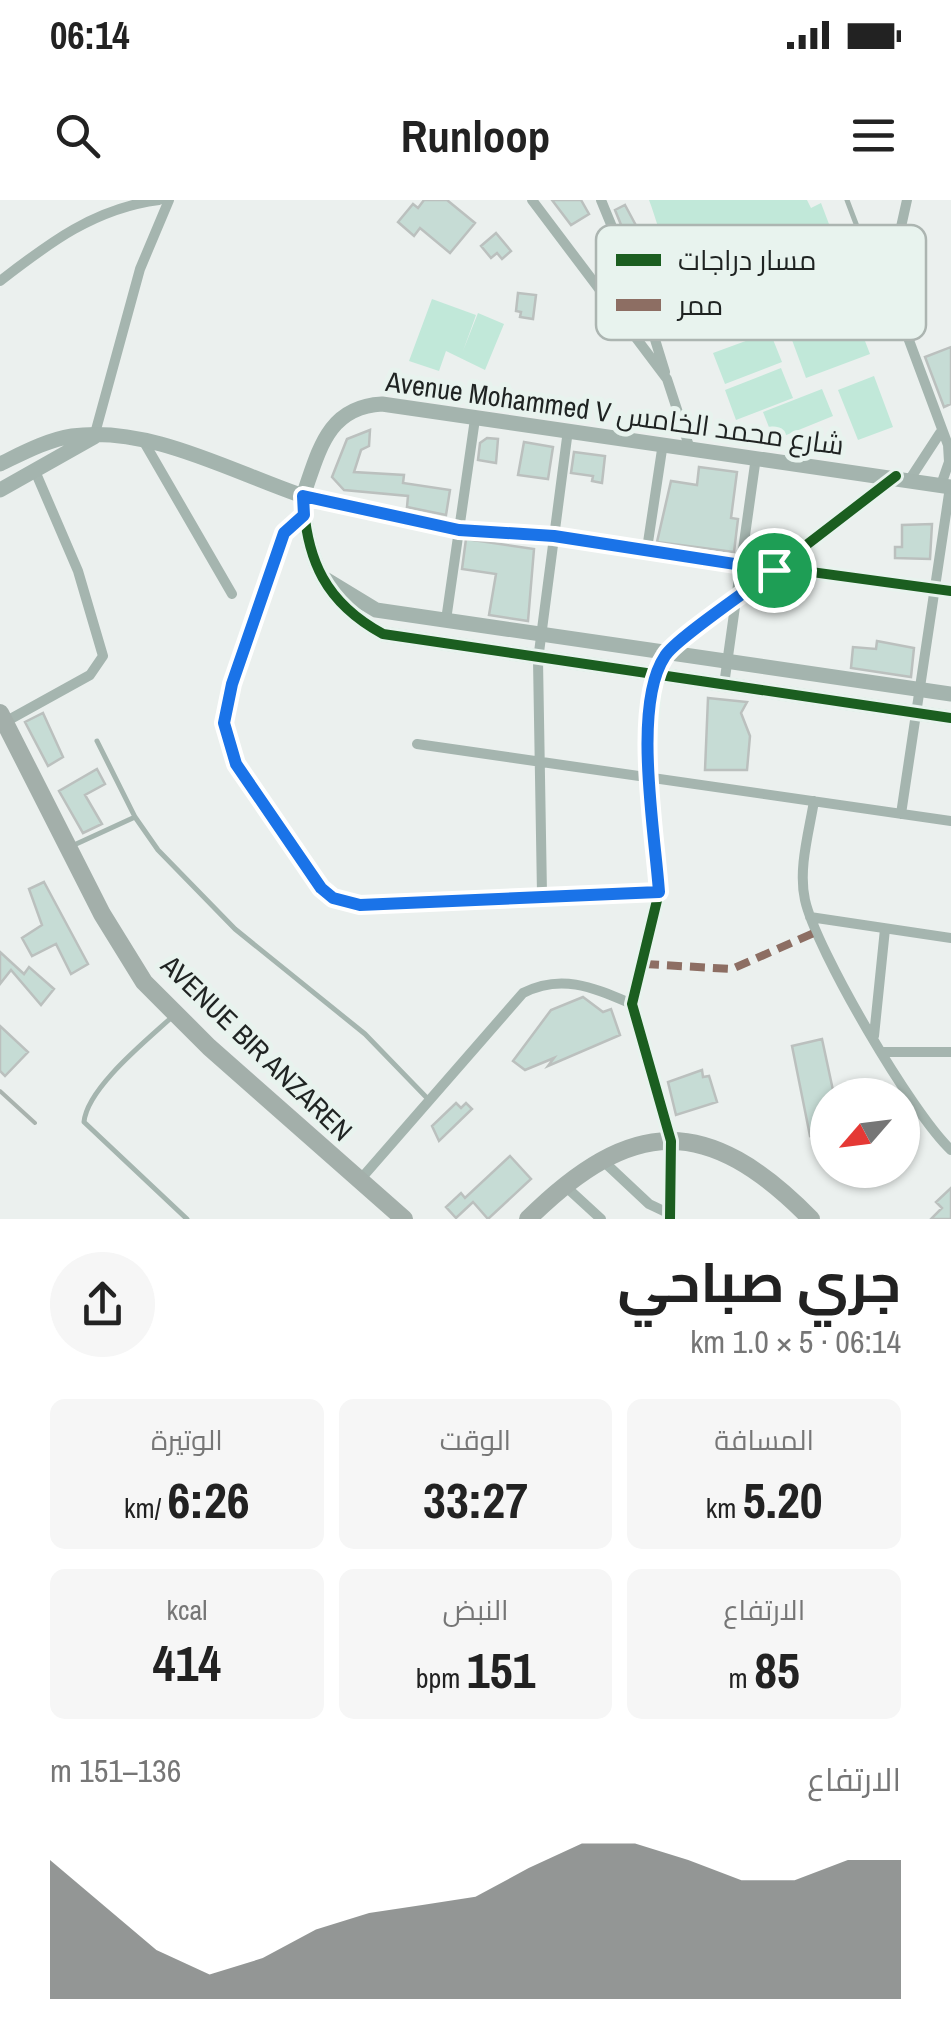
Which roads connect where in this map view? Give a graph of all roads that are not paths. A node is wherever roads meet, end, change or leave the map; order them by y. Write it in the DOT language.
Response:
graph roads {
  1 [pos="159,200"];
  2 [pos="169,200"];
  3 [pos="532,200"];
  4 [pos="601,200"];
  5 [pos="848,200"];
  6 [pos="907,200"];
  7 [pos="611,225"];
  8 [pos="857,225"];
  9 [pos="901,225"];
  10 [pos="0,281"];
  11 [pos="596,285"];
  12 [pos="638,340"];
  13 [pos="655,340"];
  14 [pos="908,340"];
  15 [pos="667,379"];
  16 [pos="474,419"];
  17 [pos="568,430"];
  18 [pos="940,433"];
  19 [pos="94,437"];
  20 [pos="144,442"];
  21 [pos="662,443"];
  22 [pos="689,446"];
  23 [pos="756,458"];
  24 [pos="0,464"];
  25 [pos="36,471"];
  26 [pos="903,478"];
  27 [pos="947,487"];
  28 [pos="0,490"];
  29 [pos="303,496"];
  30 [pos="304,515"];
  31 [pos="459,530"];
  32 [pos="554,536"];
  33 [pos="646,550"];
  34 [pos="740,564"];
  35 [pos="774,570"];
  36 [pos="321,576"];
  37 [pos="932,588"];
  38 [pos="951,591"];
  39 [pos="232,594"];
  40 [pos="736,602"];
  41 [pos="446,620"];
  42 [pos="541,636"];
  43 [pos="666,652"];
  44 [pos="538,660"];
  45 [pos="725,664"];
  46 [pos="654,678"];
  47 [pos="724,686"];
  48 [pos="919,690"];
  49 [pos="951,694"];
  50 [pos="917,712"];
  51 [pos="2,718"];
  52 [pos="951,718"];
  53 [pos="97,741"];
  54 [pos="417,744"];
  55 [pos="8,747"];
  56 [pos="540,760"];
  57 [pos="648,777"];
  58 [pos="814,802"];
  59 [pos="901,814"];
  60 [pos="136,818"];
  61 [pos="951,821"];
  62 [pos="68,848"];
  63 [pos="659,892"];
  64 [pos="542,894"];
  65 [pos="810,917"];
  66 [pos="884,929"];
  67 [pos="951,938"];
  68 [pos="632,1004"];
  69 [pos="174,1015"];
  70 [pos="874,1037"];
  71 [pos="882,1052"];
  72 [pos="951,1052"];
  73 [pos="427,1098"];
  74 [pos="671,1141"];
  75 [pos="951,1150"];
  76 [pos="601,1158"];
  77 [pos="358,1182"];
  78 [pos="563,1184"];
  79 [pos="379,1200"];
  80 [pos="670,1216"];
  81 [pos="532,1218"];
  82 [pos="187,1219"];
  83 [pos="394,1219"];
  84 [pos="404,1219"];
  85 [pos="601,1219"];
  86 [pos="811,1219"];
  1 -- 10 [label="street"];
  2 -- 19 [label="street"];
  3 -- 11 [label="street"];
  4 -- 7 [label="street"];
  5 -- 8 [label="lane"];
  6 -- 9 [label="street"];
  12 -- 15 [label="street"];
  13 -- 15 [label="street"];
  14 -- 18 [label="street"];
  15 -- 22 [label="street"];
  16 -- 17 [label="street, Avenue Mohammed V شارع محمد الخامس"];
  16 -- 29 [label="street, Avenue Mohammed V شارع محمد الخامس"];
  16 -- 31 [label="street"];
  17 -- 21 [label="street, Avenue Mohammed V شارع محمد الخامس"];
  17 -- 32 [label="street"];
  18 -- 26 [label="street"];
  18 -- 27 [label="street"];
  19 -- 20 [label="street"];
  19 -- 24 [label="street"];
  19 -- 25 [label="street"];
  20 -- 29 [label="street"];
  20 -- 39 [label="street"];
  21 -- 22 [label="street, Avenue Mohammed V شارع محمد الخامس"];
  21 -- 33 [label="street"];
  22 -- 23 [label="street, Avenue Mohammed V شارع محمد الخامس"];
  23 -- 26 [label="street, Avenue Mohammed V شارع محمد الخامس"];
  23 -- 34 [label="street"];
  25 -- 28 [label="street"];
  25 -- 51 [label="street"];
  26 -- 27 [label="street, Avenue Mohammed V شارع محمد الخامس"];
  26 -- 35 [label="street"];
  27 -- 37 [label="street"];
  29 -- 30 [label="street"];
  29 -- 31 [label="street"];
  30 -- 36 [label="street"];
  30 -- 64 [label="street"];
  31 -- 32 [label="street"];
  31 -- 41 [label="street"];
  32 -- 33 [label="street"];
  32 -- 42 [label="street"];
  33 -- 34 [label="street"];
  34 -- 35 [label="street"];
  34 -- 40 [label="street"];
  35 -- 37 [label="street"];
  35 -- 40 [label="street"];
  36 -- 41 [label="street"];
  36 -- 44 [label="street"];
  37 -- 38 [label="street"];
  37 -- 48 [label="street"];
  40 -- 43 [label="street"];
  40 -- 45 [label="street"];
  41 -- 42 [label="street"];
  42 -- 43 [label="street"];
  42 -- 44 [label="street"];
  43 -- 45 [label="street"];
  43 -- 46 [label="street"];
  44 -- 46 [label="street"];
  44 -- 56 [label="street"];
  45 -- 47 [label="street"];
  45 -- 48 [label="street"];
  46 -- 47 [label="street"];
  46 -- 57 [label="street"];
  47 -- 50 [label="street"];
  48 -- 49 [label="street"];
  48 -- 50 [label="street"];
  50 -- 52 [label="street"];
  50 -- 59 [label="street"];
  51 -- 55 [label="main road, AVENUE BIR ANZAREN"];
  53 -- 60 [label="lane"];
  54 -- 56 [label="street"];
  55 -- 62 [label="main road, AVENUE BIR ANZAREN"];
  56 -- 57 [label="street"];
  56 -- 64 [label="street"];
  57 -- 58 [label="street"];
  57 -- 63 [label="street"];
  58 -- 59 [label="street"];
  58 -- 65 [label="street"];
  59 -- 61 [label="street"];
  60 -- 62 [label="lane"];
  60 -- 73 [label="lane"];
  62 -- 69 [label="main road, AVENUE BIR ANZAREN"];
  63 -- 64 [label="street"];
  63 -- 68 [label="street"];
  65 -- 66 [label="street"];
  65 -- 70 [label="street"];
  66 -- 67 [label="street"];
  66 -- 70 [label="street"];
  68 -- 73 [label="street"];
  68 -- 74 [label="street"];
  69 -- 77 [label="main road, AVENUE BIR ANZAREN"];
  69 -- 82 [label="lane"];
  70 -- 71 [label="street"];
  71 -- 72 [label="street"];
  71 -- 75 [label="street"];
  73 -- 77 [label="street"];
  74 -- 76 [label="main road"];
  74 -- 80 [label="street"];
  74 -- 86 [label="main road"];
  76 -- 78 [label="main road"];
  76 -- 80 [label="street"];
  77 -- 79 [label="main road, AVENUE BIR ANZAREN"];
  78 -- 81 [label="main road"];
  78 -- 85 [label="street"];
  79 -- 83 [label="main road, AVENUE BIR ANZAREN"];
  79 -- 84 [label="main road, AVENUE BIR ANZAREN"];
}
